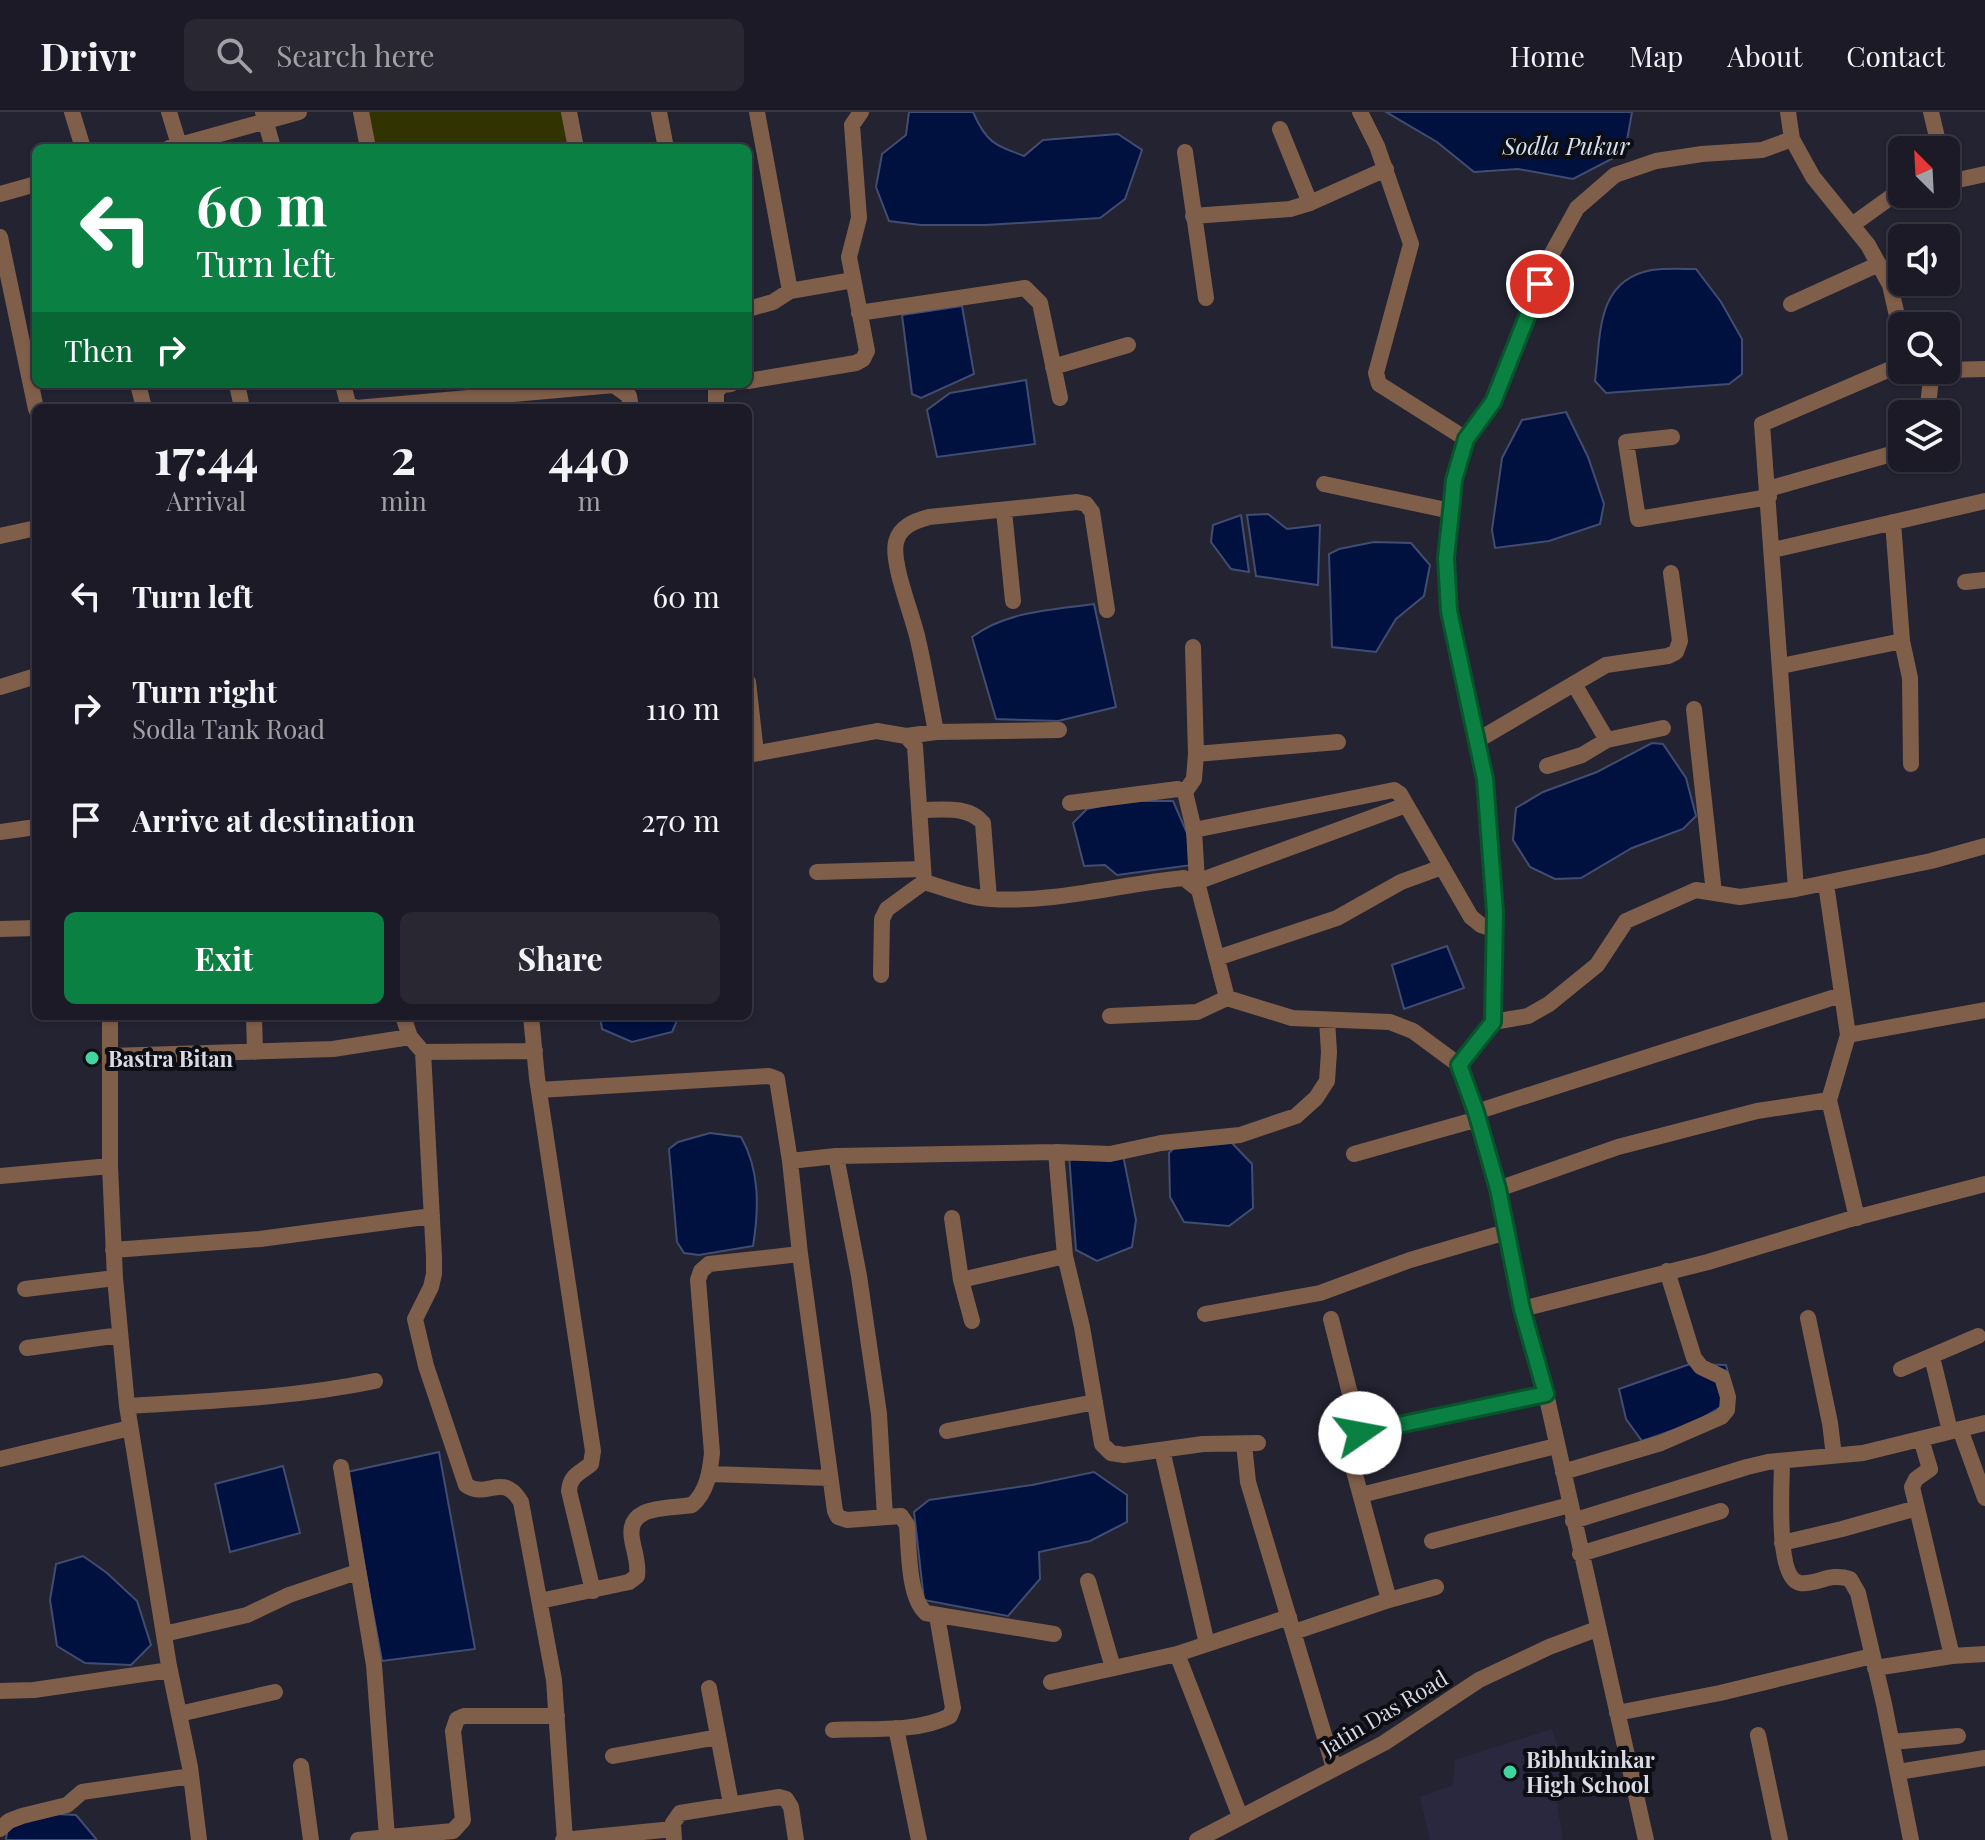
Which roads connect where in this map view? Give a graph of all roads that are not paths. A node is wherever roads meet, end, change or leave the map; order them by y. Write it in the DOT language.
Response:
graph roads {
  1 [pos="72,112"];
  2 [pos="169,112"];
  3 [pos="299,112"];
  4 [pos="361,112"];
  5 [pos="569,112"];
  6 [pos="659,112"];
  7 [pos="757,112"];
  8 [pos="861,112"];
  9 [pos="1360,112"];
  10 [pos="1788,112"];
  11 [pos="1931,112"];
  12 [pos="264,117"];
  13 [pos="1280,129"];
  14 [pos="1937,136"];
  15 [pos="1792,139"];
  16 [pos="82,144"];
  17 [pos="175,144"];
  18 [pos="185,144"];
  19 [pos="272,144"];
  20 [pos="367,144"];
  21 [pos="575,144"];
  22 [pos="665,144"];
  23 [pos="1185,152"];
  24 [pos="1386,169"];
  25 [pos="1985,174"];
  26 [pos="1960,181"];
  27 [pos="32,185"];
  28 [pos="0,194"];
  29 [pos="1888,199"];
  30 [pos="1310,203"];
  31 [pos="1193,216"];
  32 [pos="1852,225"];
  33 [pos="0,237"];
  34 [pos="1879,264"];
  35 [pos="853,280"];
  36 [pos="790,291"];
  37 [pos="1206,298"];
  38 [pos="1791,304"];
  39 [pos="752,308"];
  40 [pos="1896,312"];
  41 [pos="859,313"];
  42 [pos="1128,345"];
  43 [pos="1053,367"];
  44 [pos="1985,369"];
  45 [pos="1888,370"];
  46 [pos="1960,370"];
  47 [pos="752,380"];
  48 [pos="595,388"];
  49 [pos="618,388"];
  50 [pos="1060,398"];
  51 [pos="515,401"];
  52 [pos="35,404"];
  53 [pos="447,404"];
  54 [pos="630,404"];
  55 [pos="1672,437"];
  56 [pos="1466,439"];
  57 [pos="1888,455"];
  58 [pos="1324,484"];
  59 [pos="1768,493"];
  60 [pos="1985,501"];
  61 [pos="1004,511"];
  62 [pos="1451,511"];
  63 [pos="1893,522"];
  64 [pos="32,529"];
  65 [pos="0,536"];
  66 [pos="1773,550"];
  67 [pos="1671,573"];
  68 [pos="1985,580"];
  69 [pos="1965,582"];
  70 [pos="1013,601"];
  71 [pos="1107,610"];
  72 [pos="1902,641"];
  73 [pos="1193,647"];
  74 [pos="1781,666"];
  75 [pos="32,677"];
  76 [pos="1574,684"];
  77 [pos="0,687"];
  78 [pos="1694,709"];
  79 [pos="1663,728"];
  80 [pos="1059,730"];
  81 [pos="936,732"];
  82 [pos="906,736"];
  83 [pos="1478,740"];
  84 [pos="1607,740"];
  85 [pos="1338,742"];
  86 [pos="752,754"];
  87 [pos="1196,754"];
  88 [pos="1911,764"];
  89 [pos="1547,766"];
  90 [pos="1185,792"];
  91 [pos="1070,803"];
  92 [pos="1406,805"];
  93 [pos="919,810"];
  94 [pos="32,828"];
  95 [pos="1194,830"];
  96 [pos="0,832"];
  97 [pos="1985,846"];
  98 [pos="1442,867"];
  99 [pos="817,872"];
  100 [pos="924,876"];
  101 [pos="1194,883"];
  102 [pos="1826,884"];
  103 [pos="1796,889"];
  104 [pos="1714,893"];
  105 [pos="989,899"];
  106 [pos="32,928"];
  107 [pos="0,929"];
  108 [pos="1495,930"];
  109 [pos="1217,958"];
  110 [pos="881,975"];
  111 [pos="1841,995"];
  112 [pos="1227,998"];
  113 [pos="1985,1010"];
  114 [pos="1110,1016"];
  115 [pos="110,1020"];
  116 [pos="254,1020"];
  117 [pos="404,1020"];
  118 [pos="531,1020"];
  119 [pos="1327,1020"];
  120 [pos="1493,1022"];
  121 [pos="1848,1035"];
  122 [pos="410,1037"];
  123 [pos="535,1051"];
  124 [pos="255,1052"];
  125 [pos="423,1052"];
  126 [pos="110,1056"];
  127 [pos="1459,1065"];
  128 [pos="539,1090"];
  129 [pos="1829,1100"];
  130 [pos="1477,1116"];
  131 [pos="1056,1152"];
  132 [pos="1354,1154"];
  133 [pos="836,1156"];
  134 [pos="790,1161"];
  135 [pos="110,1166"];
  136 [pos="0,1176"];
  137 [pos="1985,1184"];
  138 [pos="1498,1189"];
  139 [pos="432,1216"];
  140 [pos="952,1218"];
  141 [pos="1857,1218"];
  142 [pos="1506,1232"];
  143 [pos="113,1250"];
  144 [pos="800,1254"];
  145 [pos="1065,1256"];
  146 [pos="1667,1271"];
  147 [pos="115,1278"];
  148 [pos="961,1280"];
  149 [pos="25,1289"];
  150 [pos="1522,1309"];
  151 [pos="1205,1314"];
  152 [pos="1808,1318"];
  153 [pos="1331,1319"];
  154 [pos="972,1321"];
  155 [pos="120,1335"];
  156 [pos="1978,1336"];
  157 [pos="27,1348"];
  158 [pos="1932,1357"];
  159 [pos="1901,1369"];
  160 [pos="375,1381"];
  161 [pos="1546,1394"];
  162 [pos="1095,1402"];
  163 [pos="127,1406"];
  164 [pos="1985,1423"];
  165 [pos="130,1428"];
  166 [pos="1955,1430"];
  167 [pos="947,1431"];
  168 [pos="1360,1433"];
  169 [pos="1921,1439"];
  170 [pos="1556,1446"];
  171 [pos="1162,1450"];
  172 [pos="1834,1456"];
  173 [pos="0,1459"];
  174 [pos="1782,1461"];
  175 [pos="341,1467"];
  176 [pos="1563,1472"];
  177 [pos="710,1474"];
  178 [pos="830,1478"];
  179 [pos="1361,1495"];
  180 [pos="1985,1498"];
  181 [pos="1917,1508"];
  182 [pos="1721,1511"];
  183 [pos="1572,1513"];
  184 [pos="885,1517"];
  185 [pos="1432,1541"];
  186 [pos="1782,1543"];
  187 [pos="1580,1554"];
  188 [pos="357,1572"];
  189 [pos="1088,1581"];
  190 [pos="1436,1587"];
  191 [pos="593,1591"];
  192 [pos="1389,1600"];
  193 [pos="540,1601"];
  194 [pos="937,1616"];
  195 [pos="1292,1624"];
  196 [pos="1597,1629"];
  197 [pos="164,1634"];
  198 [pos="1054,1634"];
  199 [pos="1207,1644"];
  200 [pos="1177,1654"];
  201 [pos="1985,1654"];
  202 [pos="1952,1656"];
  203 [pos="1873,1662"];
  204 [pos="1113,1668"];
  205 [pos="170,1670"];
  206 [pos="1051,1682"];
  207 [pos="709,1688"];
  208 [pos="0,1691"];
  209 [pos="275,1692"];
  210 [pos="1617,1713"];
  211 [pos="179,1714"];
  212 [pos="557,1716"];
  213 [pos="896,1728"];
  214 [pos="833,1730"];
  215 [pos="1758,1735"];
  216 [pos="1958,1736"];
  217 [pos="718,1737"];
  218 [pos="1892,1742"];
  219 [pos="613,1756"];
  220 [pos="1985,1758"];
  221 [pos="301,1766"];
  222 [pos="1334,1768"];
  223 [pos="1898,1772"];
  224 [pos="191,1776"];
  225 [pos="731,1804"];
  226 [pos="1240,1816"];
  227 [pos="0,1829"];
  228 [pos="673,1834"];
  229 [pos="387,1837"];
  230 [pos="410,1838"];
  231 [pos="199,1840"];
  232 [pos="311,1840"];
  233 [pos="358,1840"];
  234 [pos="565,1840"];
  235 [pos="796,1840"];
  236 [pos="919,1840"];
  237 [pos="1197,1840"];
  238 [pos="1646,1840"];
  239 [pos="1780,1840"];
  240 [pos="1911,1840"];
  1 -- 16 [label="street"];
  2 -- 17 [label="street"];
  3 -- 12 [label="street"];
  4 -- 20 [label="street"];
  5 -- 21 [label="street"];
  6 -- 22 [label="street"];
  7 -- 36 [label="street"];
  8 -- 35 [label="street"];
  9 -- 24 [label="street"];
  10 -- 15 [label="street"];
  11 -- 14 [label="street"];
  12 -- 18 [label="street"];
  12 -- 19 [label="street"];
  13 -- 30 [label="street"];
  15 -- 32 [label="street"];
  15 -- 56 [label="street"];
  23 -- 31 [label="street"];
  24 -- 30 [label="street"];
  24 -- 56 [label="street"];
  25 -- 26 [label="street"];
  27 -- 28 [label="street"];
  29 -- 32 [label="street"];
  30 -- 31 [label="street"];
  31 -- 37 [label="street"];
  32 -- 34 [label="street"];
  33 -- 52 [label="street"];
  34 -- 38 [label="street"];
  34 -- 40 [label="street"];
  35 -- 36 [label="street"];
  35 -- 41 [label="street"];
  36 -- 39 [label="street"];
  41 -- 43 [label="street"];
  41 -- 47 [label="street"];
  42 -- 43 [label="street"];
  43 -- 50 [label="street"];
  44 -- 46 [label="street"];
  45 -- 59 [label="street"];
  48 -- 51 [label="street"];
  49 -- 54 [label="street"];
  51 -- 53 [label="street"];
  55 -- 59 [label="street"];
  56 -- 62 [label="street"];
  57 -- 59 [label="street"];
  58 -- 62 [label="street"];
  59 -- 66 [label="street"];
  60 -- 63 [label="street"];
  61 -- 70 [label="street"];
  61 -- 71 [label="street"];
  61 -- 81 [label="street"];
  62 -- 83 [label="street"];
  63 -- 66 [label="street"];
  63 -- 72 [label="street"];
  64 -- 65 [label="street"];
  66 -- 74 [label="street"];
  67 -- 76 [label="street"];
  68 -- 69 [label="street"];
  72 -- 74 [label="street"];
  72 -- 88 [label="street"];
  73 -- 87 [label="street"];
  74 -- 103 [label="street"];
  75 -- 77 [label="street"];
  76 -- 83 [label="street"];
  76 -- 84 [label="street"];
  78 -- 104 [label="street"];
  79 -- 84 [label="street"];
  80 -- 81 [label="street"];
  81 -- 82 [label="street"];
  82 -- 86 [label="street"];
  82 -- 93 [label="street"];
  83 -- 108 [label="street"];
  84 -- 89 [label="street"];
  85 -- 87 [label="street"];
  87 -- 90 [label="street"];
  90 -- 91 [label="street"];
  90 -- 95 [label="street"];
  92 -- 95 [label="street"];
  92 -- 98 [label="street"];
  92 -- 101 [label="street"];
  93 -- 100 [label="street"];
  93 -- 105 [label="street"];
  94 -- 96 [label="street"];
  95 -- 101 [label="street"];
  97 -- 102 [label="street"];
  98 -- 108 [label="street"];
  98 -- 109 [label="street"];
  99 -- 100 [label="street"];
  100 -- 105 [label="street"];
  100 -- 110 [label="street"];
  101 -- 105 [label="street"];
  101 -- 109 [label="street"];
  102 -- 103 [label="street"];
  102 -- 111 [label="street"];
  103 -- 104 [label="street"];
  104 -- 120 [label="street"];
  106 -- 107 [label="street"];
  108 -- 120 [label="street"];
  109 -- 112 [label="street"];
  111 -- 121 [label="street"];
  111 -- 130 [label="street"];
  112 -- 114 [label="street"];
  112 -- 119 [label="street"];
  113 -- 121 [label="street"];
  115 -- 126 [label="street"];
  116 -- 124 [label="street"];
  117 -- 122 [label="street"];
  118 -- 123 [label="street"];
  119 -- 127 [label="street"];
  119 -- 131 [label="street"];
  120 -- 127 [label="street"];
  121 -- 129 [label="street"];
  122 -- 124 [label="street"];
  122 -- 125 [label="street"];
  123 -- 125 [label="street"];
  123 -- 128 [label="street"];
  124 -- 126 [label="street"];
  125 -- 139 [label="street"];
  126 -- 135 [label="street"];
  127 -- 130 [label="street"];
  128 -- 134 [label="street"];
  128 -- 191 [label="street"];
  129 -- 138 [label="street"];
  129 -- 141 [label="street"];
  130 -- 132 [label="street"];
  130 -- 138 [label="street"];
  131 -- 133 [label="street"];
  131 -- 145 [label="street"];
  133 -- 134 [label="street"];
  133 -- 184 [label="street"];
  134 -- 144 [label="street"];
  135 -- 136 [label="street"];
  135 -- 143 [label="street"];
  137 -- 141 [label="street"];
  138 -- 142 [label="street"];
  139 -- 143 [label="street"];
  139 -- 193 [label="street"];
  140 -- 148 [label="street"];
  141 -- 146 [label="street"];
  142 -- 150 [label="street"];
  142 -- 151 [label="street"];
  143 -- 147 [label="street"];
  144 -- 177 [label="street"];
  144 -- 178 [label="street"];
  145 -- 148 [label="street"];
  145 -- 162 [label="street"];
  146 -- 150 [label="street"];
  146 -- 176 [label="street"];
  147 -- 149 [label="street"];
  147 -- 155 [label="street"];
  148 -- 154 [label="street"];
  150 -- 161 [label="street"];
  152 -- 172 [label="street"];
  153 -- 168 [label="street"];
  155 -- 157 [label="street"];
  155 -- 163 [label="street"];
  156 -- 158 [label="street"];
  158 -- 159 [label="street"];
  158 -- 166 [label="street"];
  160 -- 163 [label="street"];
  161 -- 168 [label="street"];
  161 -- 170 [label="street"];
  162 -- 167 [label="street"];
  162 -- 171 [label="street"];
  163 -- 165 [label="street"];
  164 -- 166 [label="street"];
  165 -- 173 [label="street"];
  165 -- 197 [label="street"];
  166 -- 169 [label="street"];
  166 -- 180 [label="street"];
  168 -- 179 [label="street"];
  169 -- 172 [label="street"];
  169 -- 181 [label="street"];
  170 -- 176 [label="street"];
  170 -- 179 [label="street"];
  171 -- 195 [label="street"];
  171 -- 199 [label="street"];
  172 -- 174 [label="street"];
  174 -- 183 [label="street"];
  174 -- 186 [label="street"];
  175 -- 188 [label="street"];
  176 -- 183 [label="street"];
  177 -- 178 [label="street"];
  177 -- 191 [label="street"];
  178 -- 184 [label="street"];
  179 -- 192 [label="street"];
  181 -- 186 [label="street"];
  181 -- 202 [label="street"];
  182 -- 187 [label="street"];
  183 -- 185 [label="street"];
  183 -- 187 [label="street"];
  184 -- 194 [label="street"];
  186 -- 203 [label="street"];
  187 -- 196 [label="street"];
  188 -- 197 [label="street"];
  188 -- 229 [label="street"];
  189 -- 204 [label="street"];
  190 -- 192 [label="street"];
  191 -- 193 [label="street"];
  192 -- 195 [label="street"];
  193 -- 212 [label="street"];
  194 -- 198 [label="street"];
  194 -- 213 [label="street"];
  195 -- 199 [label="street"];
  195 -- 222 [label="street"];
  196 -- 210 [label="street"];
  196 -- 222 [label="street, Jatin Das Road"];
  197 -- 205 [label="street"];
  199 -- 200 [label="street"];
  200 -- 204 [label="street"];
  200 -- 226 [label="street"];
  201 -- 202 [label="street"];
  202 -- 203 [label="street"];
  203 -- 210 [label="street"];
  203 -- 218 [label="street"];
  204 -- 206 [label="street"];
  205 -- 208 [label="street"];
  205 -- 211 [label="street"];
  207 -- 217 [label="street"];
  209 -- 211 [label="street"];
  210 -- 238 [label="street"];
  211 -- 224 [label="street"];
  212 -- 230 [label="street"];
  212 -- 234 [label="street"];
  213 -- 214 [label="street"];
  213 -- 236 [label="street"];
  215 -- 239 [label="street"];
  216 -- 218 [label="street"];
  217 -- 219 [label="street"];
  217 -- 225 [label="street"];
  218 -- 223 [label="street"];
  220 -- 223 [label="street"];
  221 -- 232 [label="street"];
  222 -- 226 [label="street, Jatin Das Road"];
  223 -- 240 [label="street"];
  224 -- 227 [label="street"];
  224 -- 231 [label="street"];
  225 -- 228 [label="street"];
  225 -- 235 [label="street"];
  226 -- 237 [label="street, Jatin Das Road"];
  228 -- 234 [label="street"];
  229 -- 230 [label="street"];
  229 -- 233 [label="street"];
}
